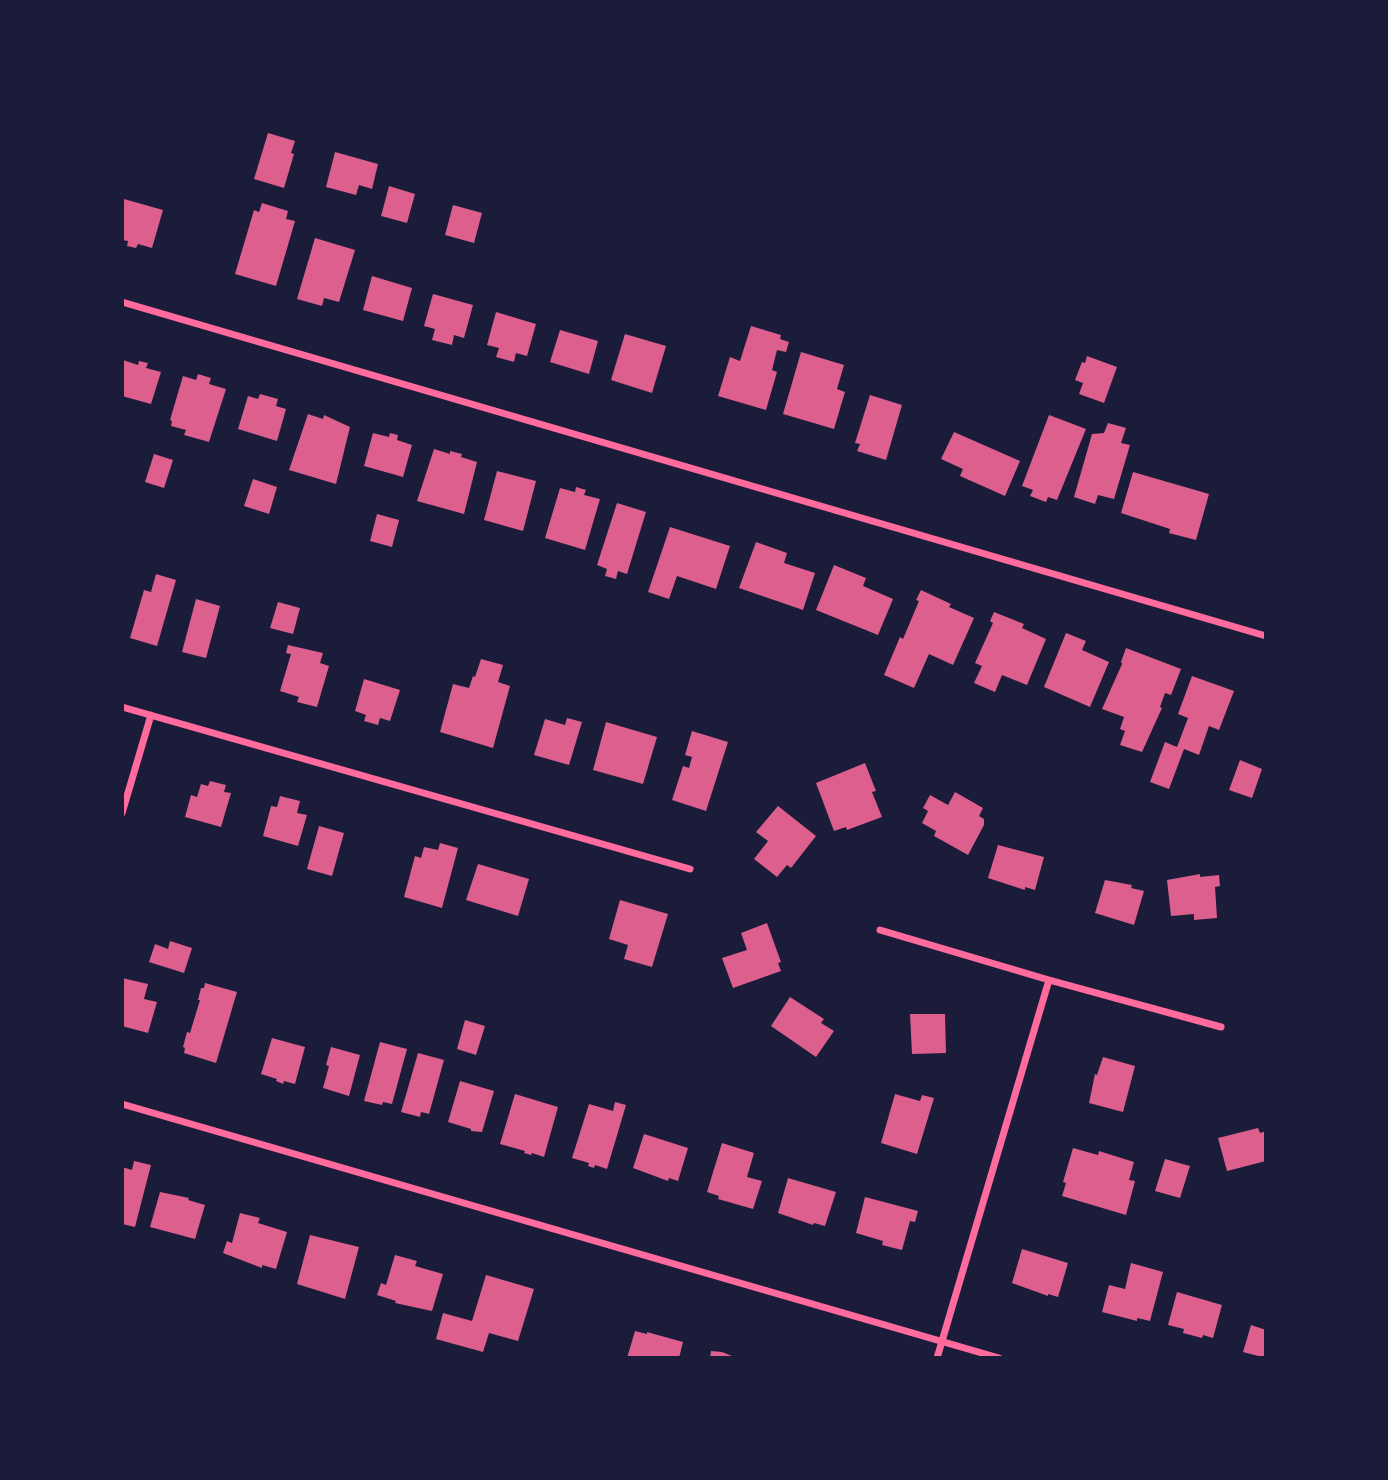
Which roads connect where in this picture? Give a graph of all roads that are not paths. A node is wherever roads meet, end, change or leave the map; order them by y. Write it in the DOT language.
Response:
graph roads {
  1 [pos="122,302"];
  2 [pos="1265,636"];
  3 [pos="122,707"];
  4 [pos="151,715"];
  5 [pos="122,813"];
  6 [pos="690,869"];
  7 [pos="880,930"];
  8 [pos="1049,980"];
  9 [pos="1221,1027"];
  10 [pos="122,1104"];
  11 [pos="943,1341"];
  12 [pos="937,1357"];
  13 [pos="999,1357"];
  1 -- 2 [label="street"];
  3 -- 4 [label="street"];
  4 -- 5 [label="street"];
  4 -- 6 [label="street"];
  7 -- 8 [label="street"];
  8 -- 9 [label="street"];
  8 -- 11 [label="street"];
  10 -- 11 [label="street"];
  11 -- 12 [label="street"];
  11 -- 13 [label="street"];
}
